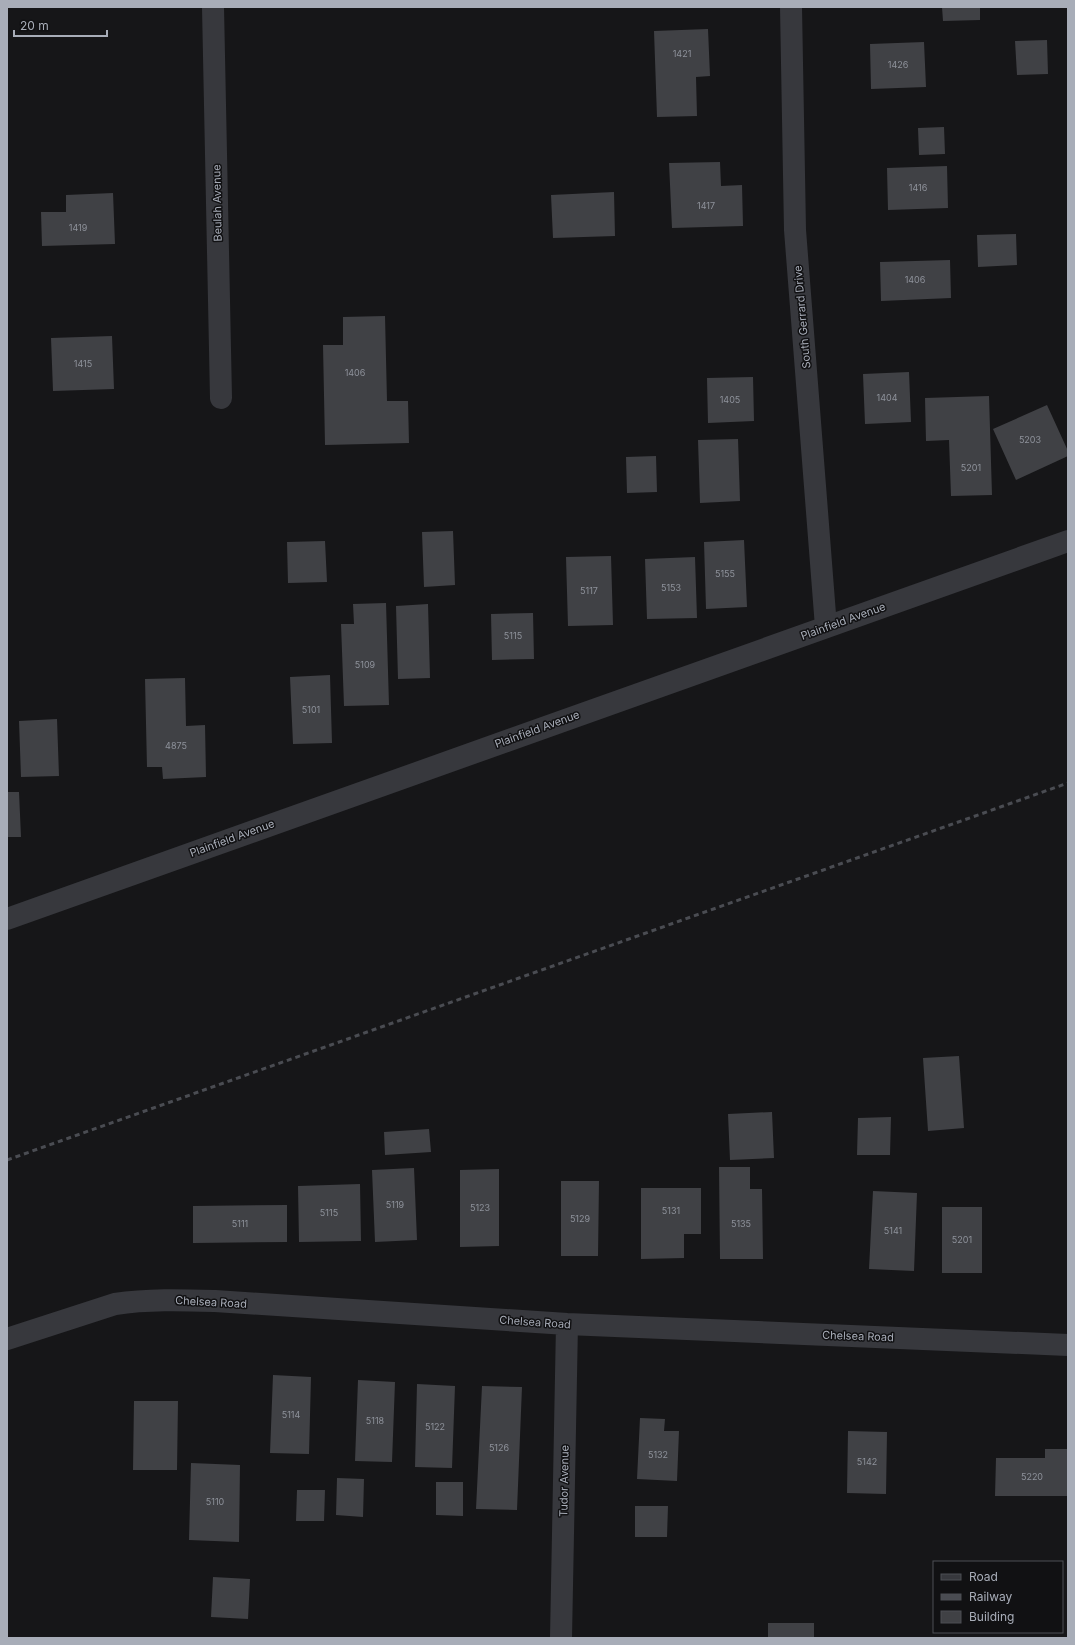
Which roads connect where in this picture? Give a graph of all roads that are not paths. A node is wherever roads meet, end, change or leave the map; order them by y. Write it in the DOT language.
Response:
graph roads {
  1 [pos="213,7"];
  2 [pos="791,7"];
  3 [pos="221,398"];
  4 [pos="1068,540"];
  5 [pos="826,627"];
  6 [pos="7,919"];
  7 [pos="567,1324"];
  8 [pos="7,1339"];
  9 [pos="1068,1345"];
  10 [pos="561,1638"];
  1 -- 3 [label="street, Beulah Avenue"];
  2 -- 5 [label="street, South Gerrard Drive"];
  4 -- 5 [label="street, Plainfield Avenue"];
  5 -- 6 [label="street, Plainfield Avenue"];
  7 -- 8 [label="street, Chelsea Road"];
  7 -- 9 [label="street, Chelsea Road"];
  7 -- 10 [label="street, Tudor Avenue"];
}
